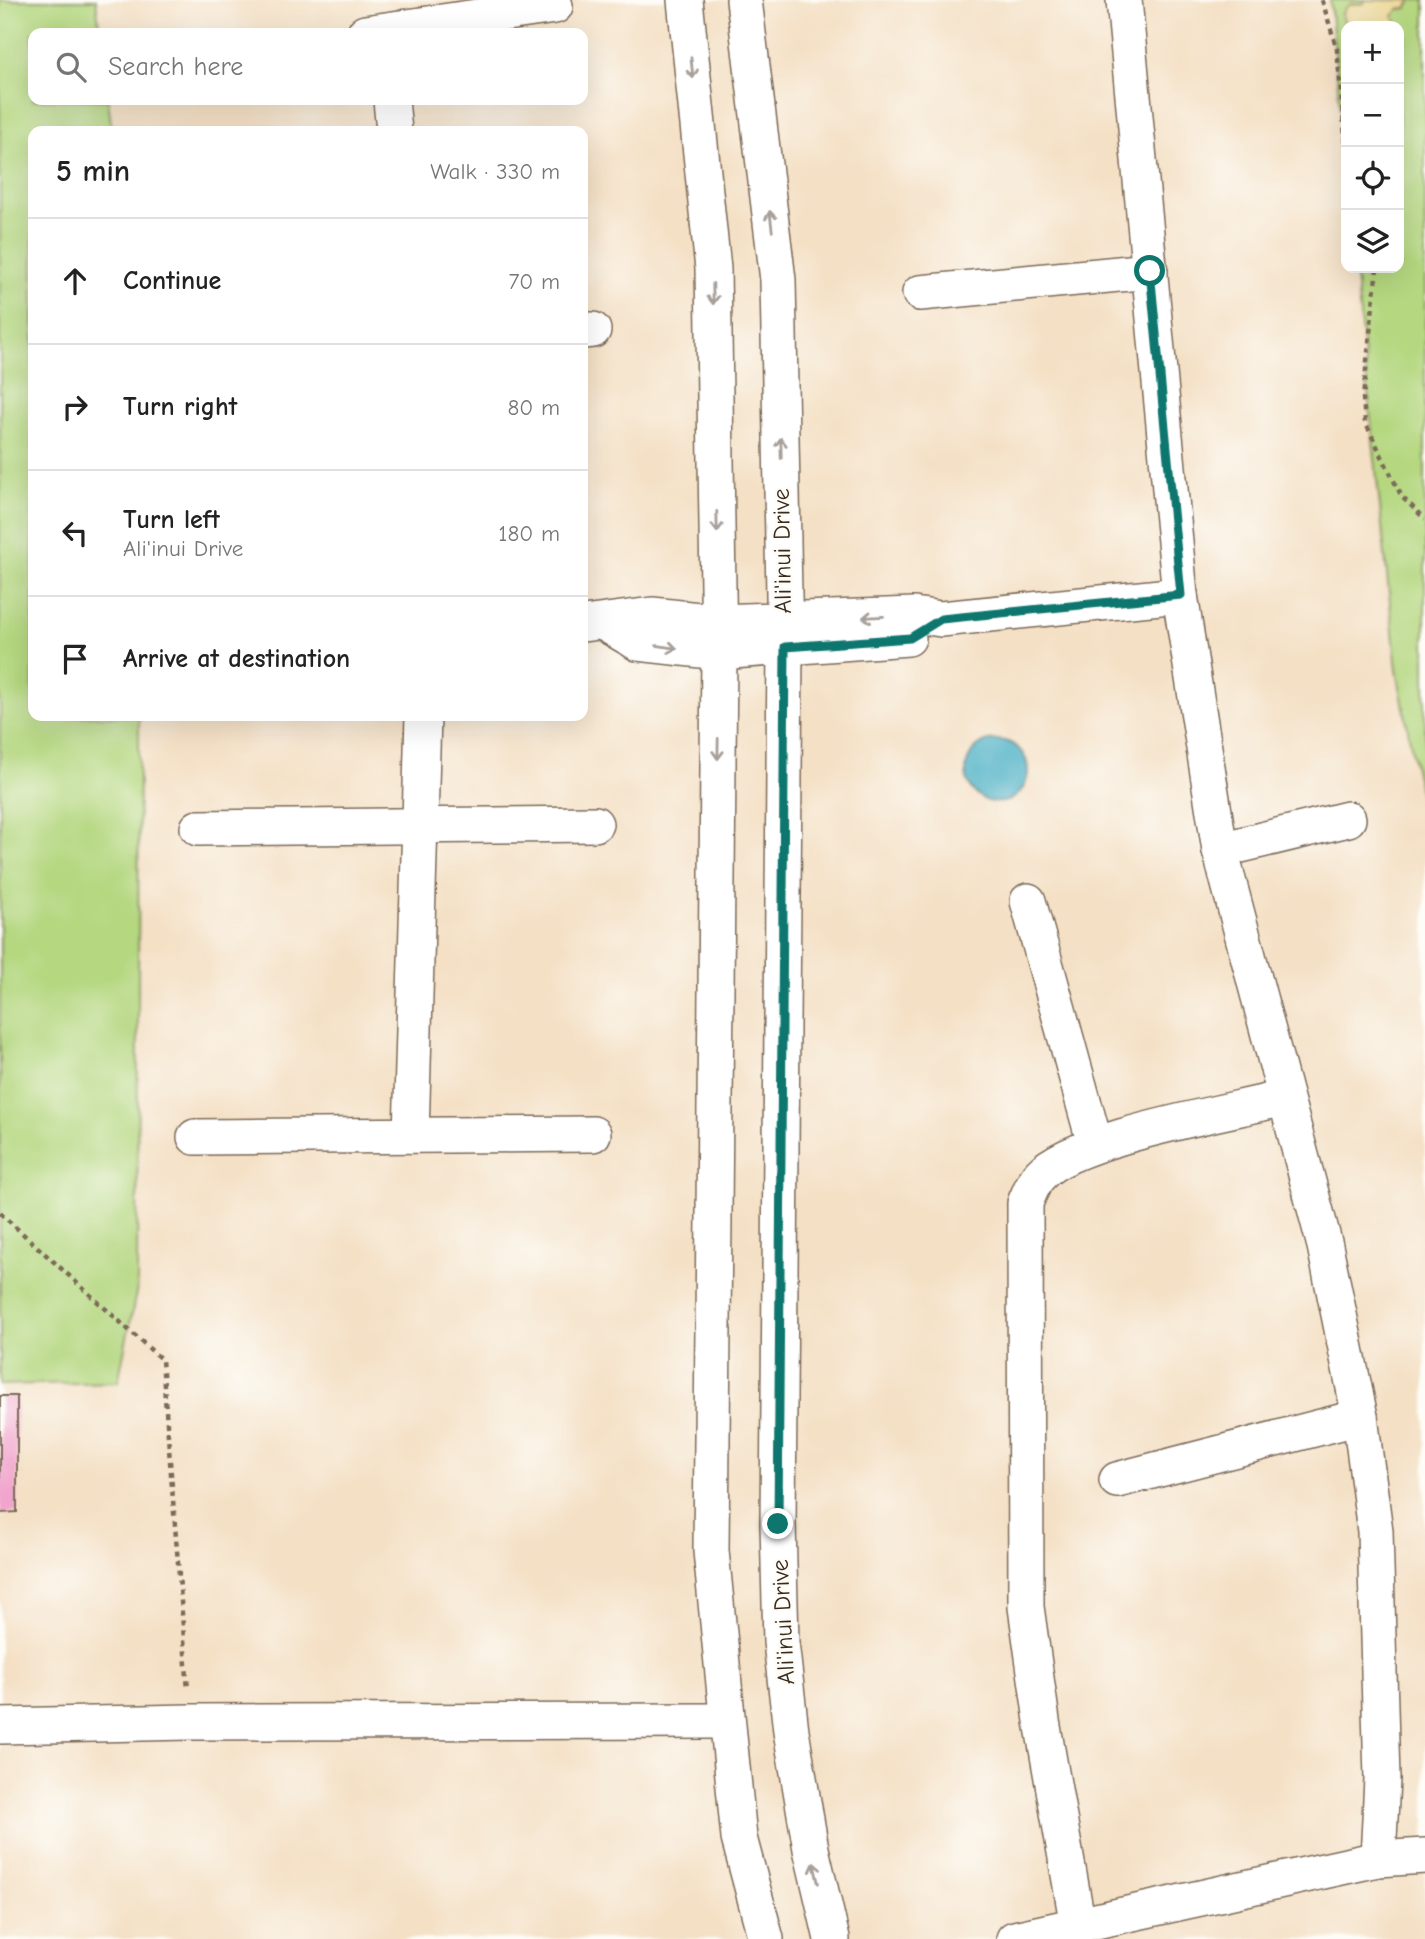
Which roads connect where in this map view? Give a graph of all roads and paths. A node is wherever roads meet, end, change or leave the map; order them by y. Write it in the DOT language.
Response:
graph roads {
  1 [pos="685,0"];
  2 [pos="744,0"];
  3 [pos="1124,0"];
  4 [pos="1322,0"];
  5 [pos="555,6"];
  6 [pos="379,24"];
  7 [pos="1341,92"];
  8 [pos="391,105"];
  9 [pos="394,126"];
  10 [pos="1150,271"];
  11 [pos="1376,273"];
  12 [pos="920,293"];
  13 [pos="1425,519"];
  14 [pos="1181,595"];
  15 [pos="593,624"];
  16 [pos="784,634"];
  17 [pos="718,637"];
  18 [pos="423,721"];
  19 [pos="1348,819"];
  20 [pos="594,824"];
  21 [pos="419,827"];
  22 [pos="198,828"];
  23 [pos="1220,850"];
  24 [pos="1028,901"];
  25 [pos="1284,1098"];
  26 [pos="593,1134"];
  27 [pos="411,1135"];
  28 [pos="195,1137"];
  29 [pos="1095,1144"];
  30 [pos="0,1213"];
  31 [pos="1360,1417"];
  32 [pos="1117,1480"];
  33 [pos="726,1721"];
  34 [pos="190,1722"];
  35 [pos="0,1726"];
  36 [pos="1425,1856"];
  37 [pos="1378,1858"];
  38 [pos="1077,1926"];
  39 [pos="766,1939"];
  40 [pos="832,1939"];
  41 [pos="1014,1939"];
  1 -- 17 [label="street, one-way"];
  16 -- 2 [label="street, Ali'inui Drive, one-way"];
  3 -- 10 [label="street"];
  4 -- 7 [label="path"];
  5 -- 6 [label="street"];
  8 -- 9 [label="street"];
  10 -- 12 [label="street"];
  10 -- 14 [label="street"];
  11 -- 13 [label="path"];
  14 -- 16 [label="street"];
  14 -- 23 [label="street"];
  15 -- 17 [label="street"];
  16 -- 17 [label="street"];
  40 -- 16 [label="street, Ali'inui Drive, one-way"];
  17 -- 33 [label="street, one-way"];
  18 -- 21 [label="street"];
  19 -- 23 [label="street"];
  20 -- 21 [label="street"];
  21 -- 22 [label="street"];
  21 -- 27 [label="street"];
  23 -- 25 [label="street"];
  24 -- 29 [label="street"];
  25 -- 29 [label="street"];
  25 -- 31 [label="street"];
  26 -- 27 [label="street"];
  27 -- 28 [label="street"];
  29 -- 38 [label="street"];
  30 -- 34 [label="path"];
  31 -- 32 [label="street"];
  31 -- 37 [label="street"];
  33 -- 34 [label="street"];
  33 -- 39 [label="street"];
  34 -- 35 [label="street"];
  36 -- 37 [label="street"];
  37 -- 38 [label="street"];
  38 -- 41 [label="street"];
}
